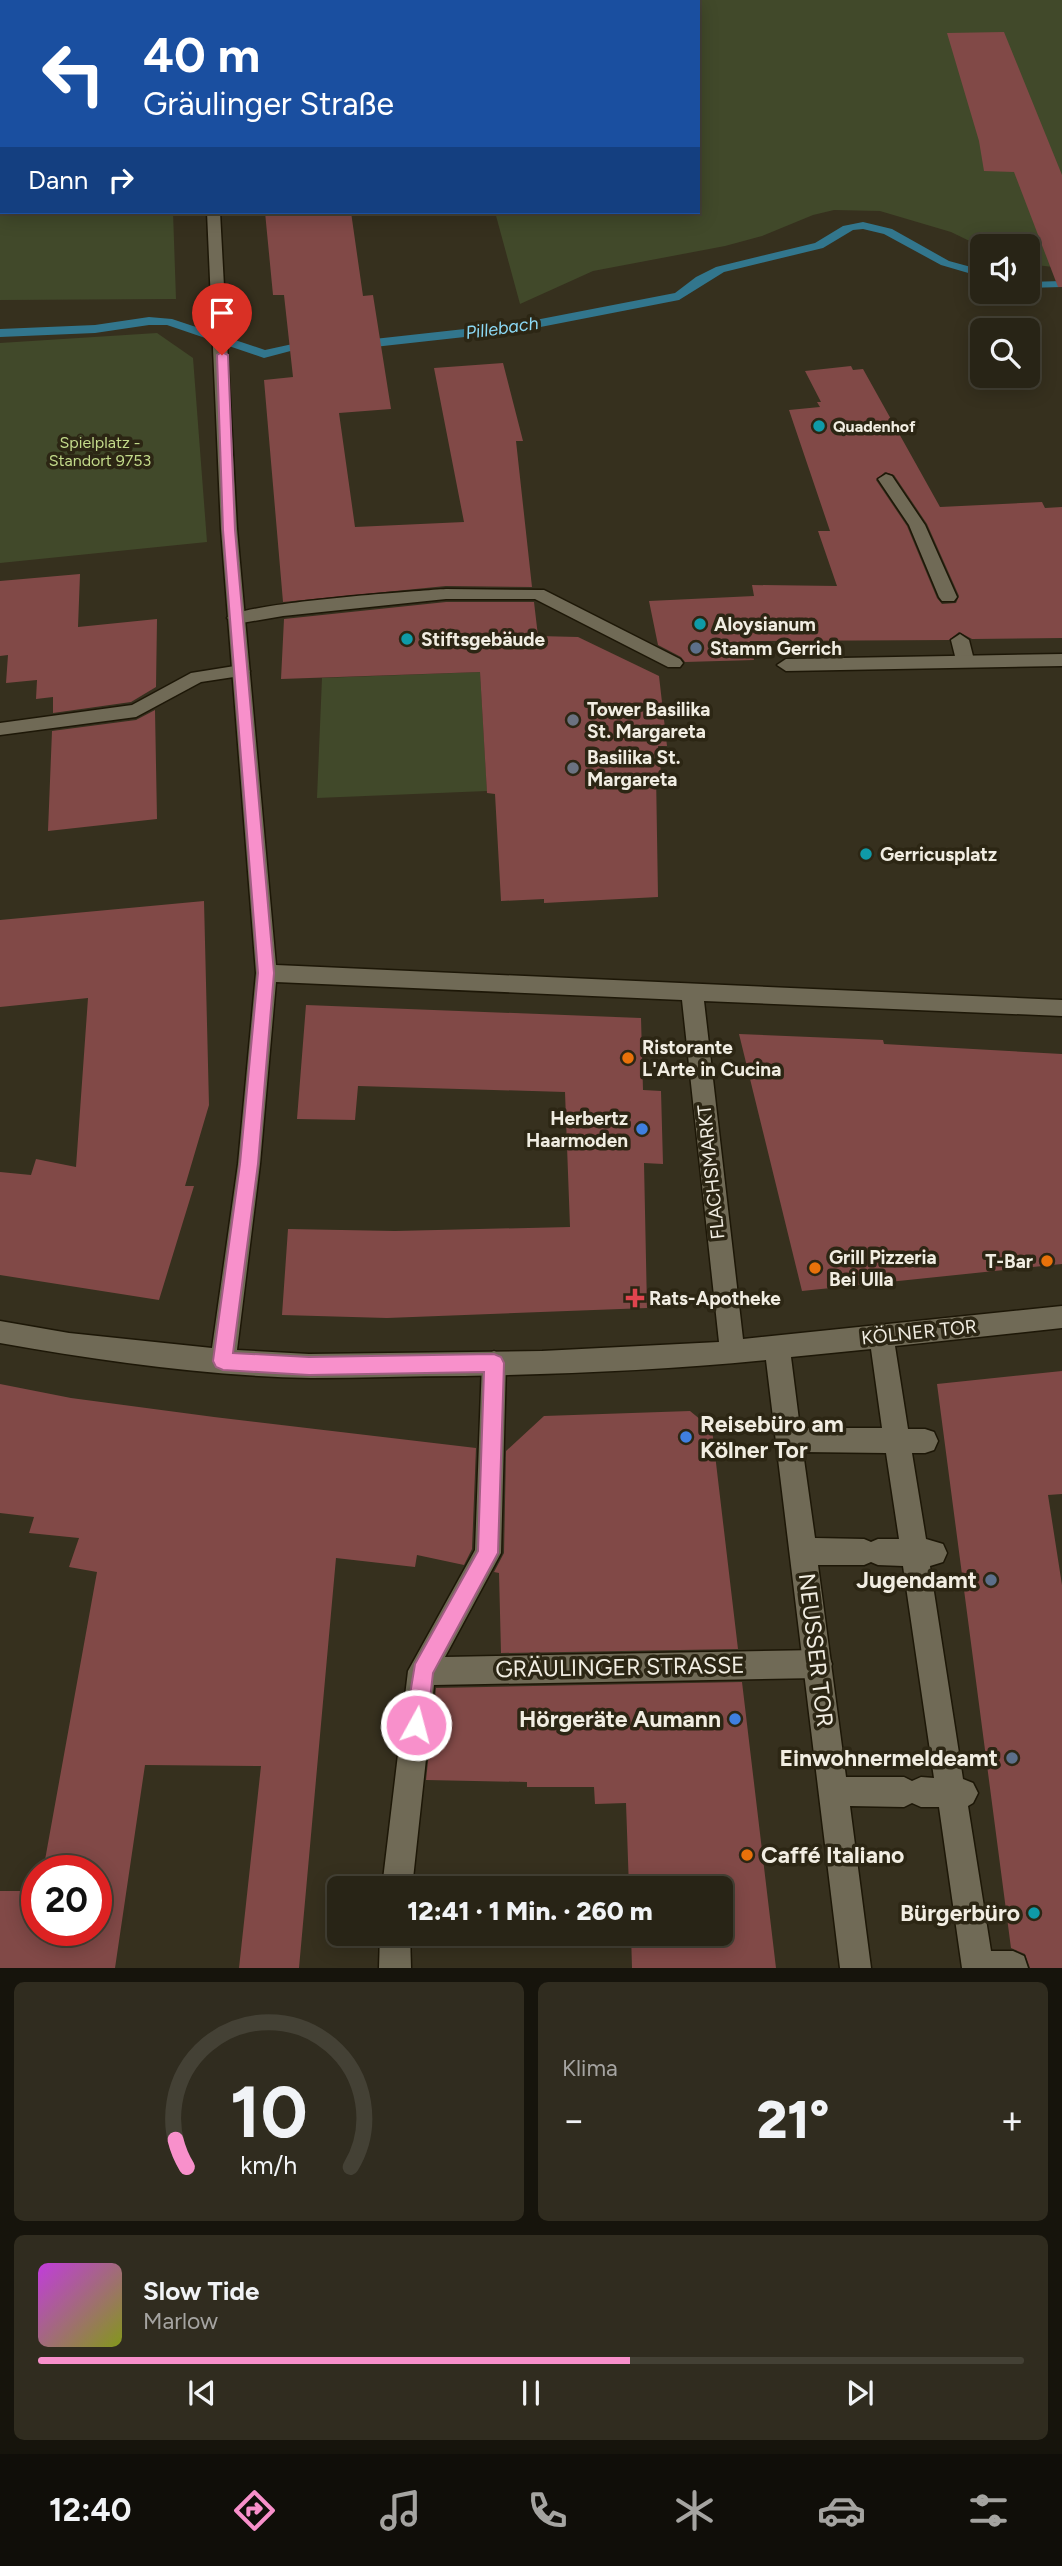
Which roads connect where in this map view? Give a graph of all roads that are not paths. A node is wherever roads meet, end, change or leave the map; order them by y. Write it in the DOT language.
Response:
graph roads {
  1 [pos="213,214"];
  2 [pos="886,479"];
  3 [pos="948,597"];
  4 [pos="236,618"];
  5 [pos="960,640"];
  6 [pos="965,660"];
  7 [pos="1062,660"];
  8 [pos="674,663"];
  9 [pos="786,665"];
  10 [pos="241,671"];
  11 [pos="0,729"];
  12 [pos="266,973"];
  13 [pos="692,992"];
  14 [pos="1062,1007"];
  15 [pos="1062,1317"];
  16 [pos="0,1332"];
  17 [pos="881,1336"];
  18 [pos="777,1347"];
  19 [pos="732,1351"];
  20 [pos="223,1361"];
  21 [pos="494,1363"];
  22 [pos="789,1440"];
  23 [pos="897,1441"];
  24 [pos="925,1441"];
  25 [pos="803,1551"];
  26 [pos="924,1553"];
  27 [pos="818,1664"];
  28 [pos="422,1671"];
  29 [pos="834,1791"];
  30 [pos="958,1793"];
  31 [pos="398,1876"];
  32 [pos="395,1946"];
  33 [pos="978,1967"];
  34 [pos="1013,1967"];
  35 [pos="395,1968"];
  36 [pos="856,1968"];
  1 -- 4 [label="street"];
  2 -- 3 [label="street"];
  4 -- 8 [label="street"];
  4 -- 10 [label="street"];
  5 -- 6 [label="street"];
  6 -- 7 [label="street"];
  6 -- 9 [label="street"];
  10 -- 11 [label="street"];
  10 -- 12 [label="street"];
  12 -- 13 [label="street"];
  12 -- 20 [label="street"];
  13 -- 14 [label="street"];
  13 -- 19 [label="street, FLACHSMARKT"];
  15 -- 17 [label="street, KÖLNER TOR"];
  16 -- 20 [label="street"];
  17 -- 18 [label="street, KÖLNER TOR"];
  17 -- 23 [label="street"];
  18 -- 19 [label="street"];
  18 -- 22 [label="street, NEUSSER TOR"];
  19 -- 21 [label="street"];
  20 -- 21 [label="street"];
  21 -- 28 [label="street"];
  22 -- 23 [label="street"];
  22 -- 25 [label="street, NEUSSER TOR"];
  23 -- 24 [label="street"];
  23 -- 26 [label="street"];
  25 -- 26 [label="street, NEUSSER TOR"];
  25 -- 27 [label="street, NEUSSER TOR"];
  26 -- 30 [label="street"];
  27 -- 28 [label="street, GRÄULINGER STRASSE"];
  27 -- 29 [label="street, NEUSSER TOR"];
  28 -- 31 [label="street"];
  29 -- 30 [label="street"];
  29 -- 36 [label="street, NEUSSER TOR"];
  30 -- 33 [label="street"];
  32 -- 35 [label="street"];
  33 -- 34 [label="street"];
}
